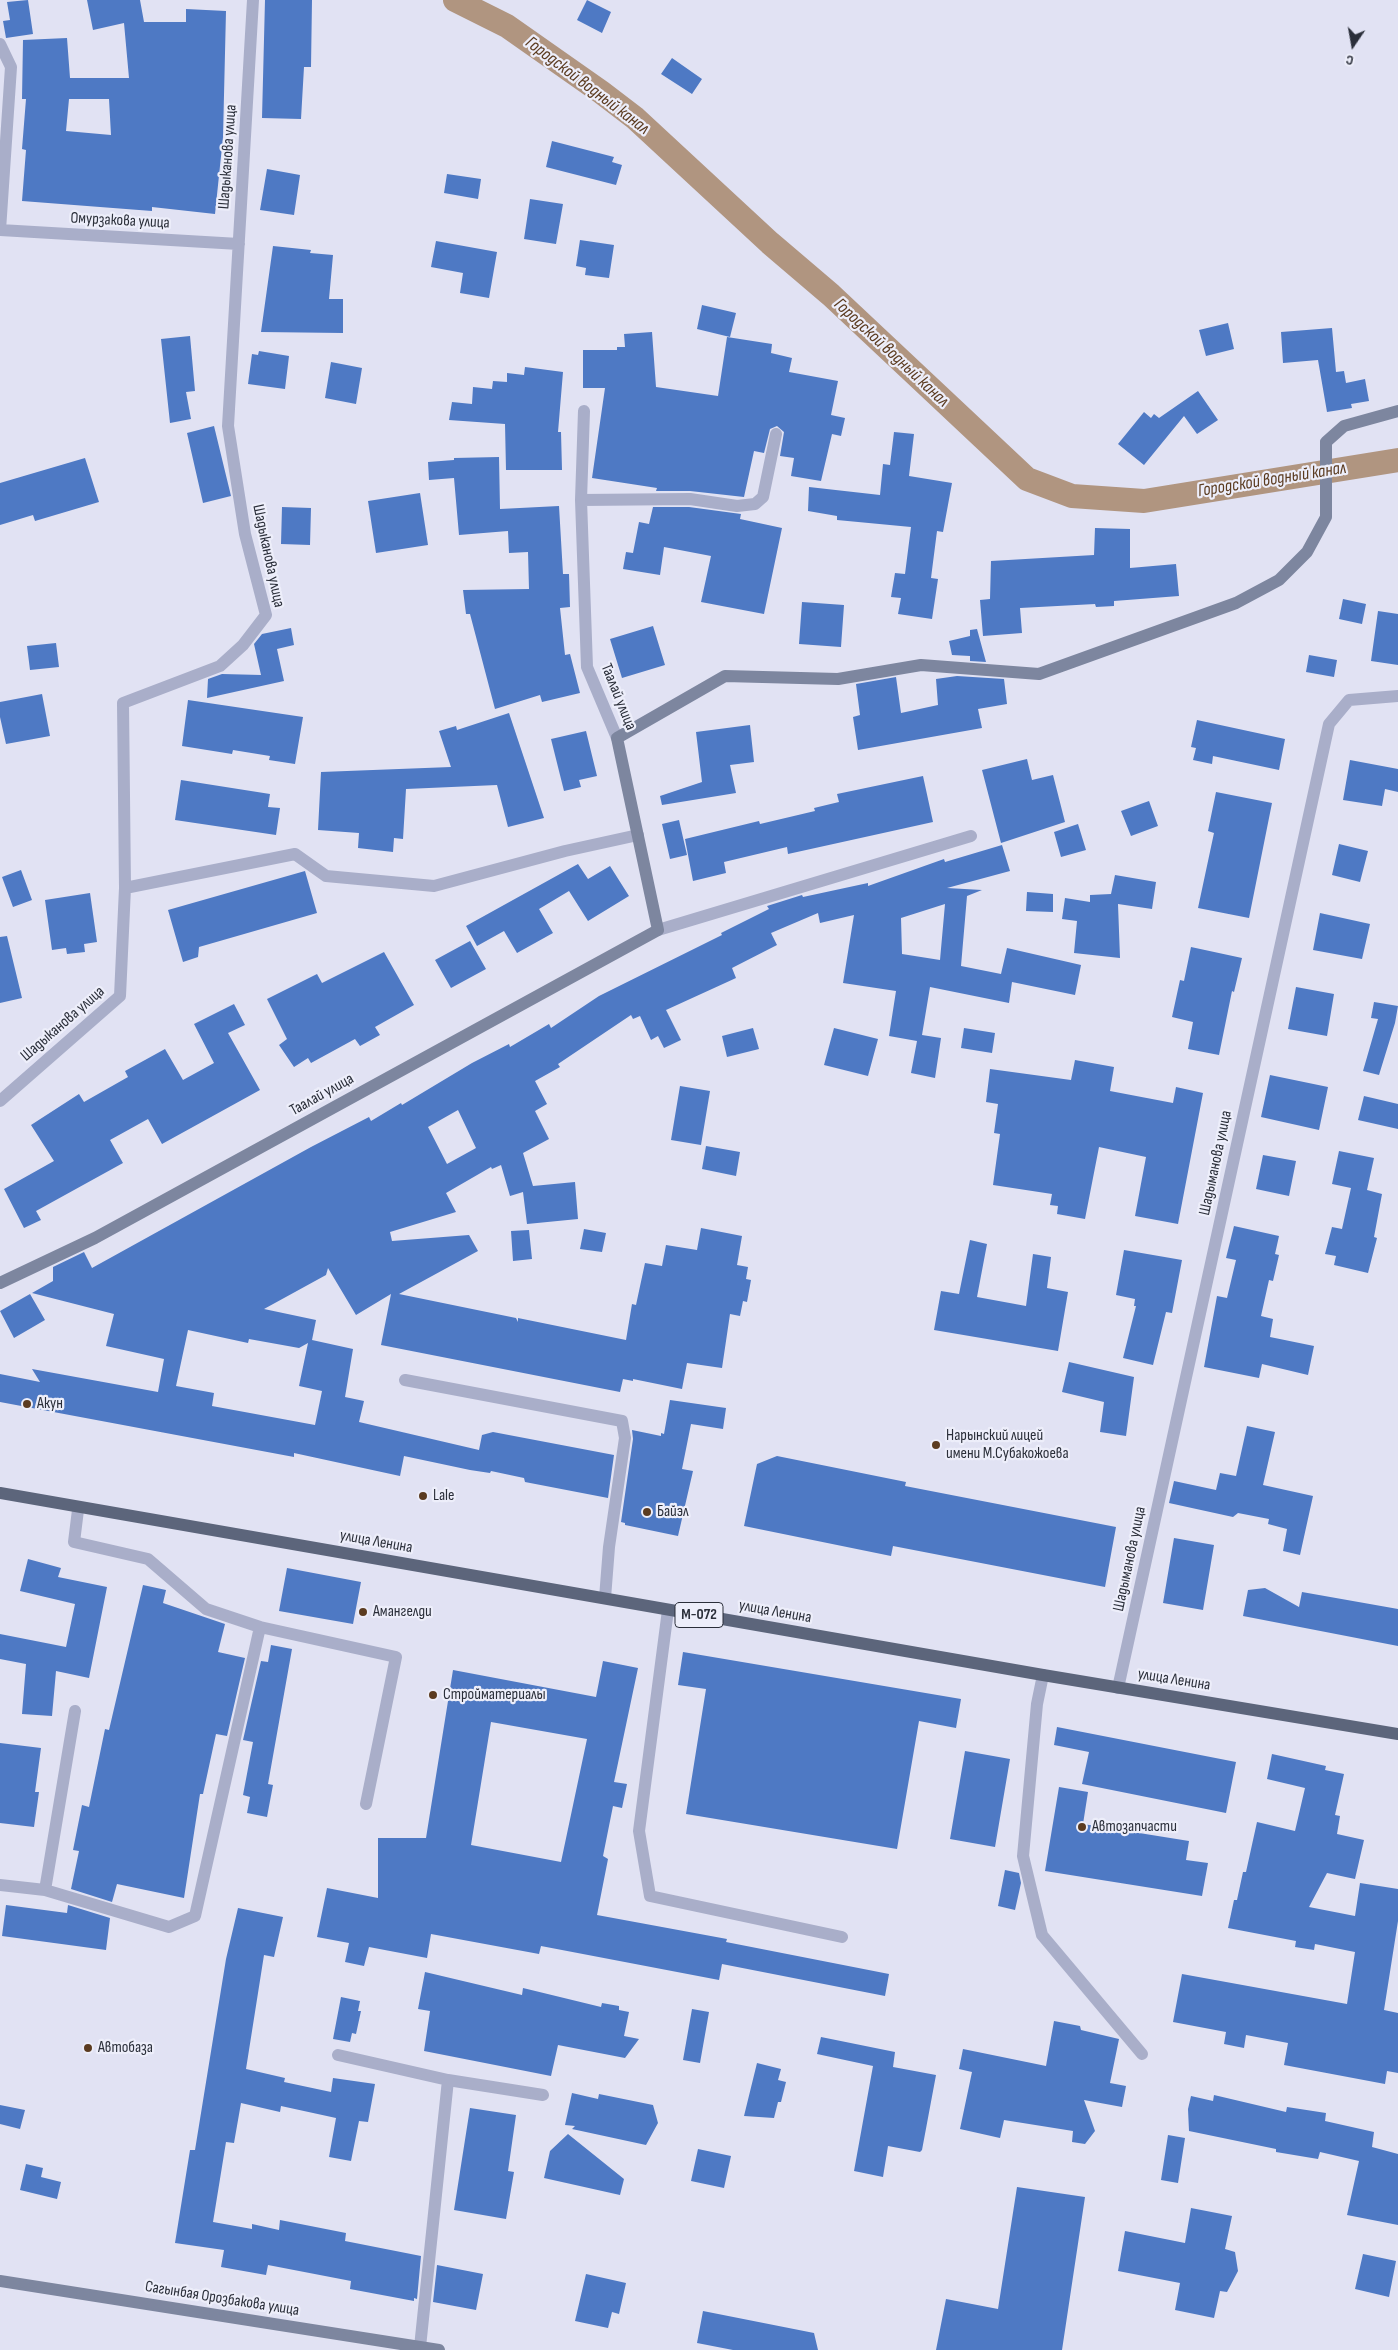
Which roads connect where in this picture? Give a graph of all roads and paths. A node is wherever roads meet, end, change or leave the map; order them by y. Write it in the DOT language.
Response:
graph roads {
  1 [pos="253,0"];
  2 [pos="0,44"];
  3 [pos="0,230"];
  4 [pos="239,244"];
  5 [pos="584,411"];
  6 [pos="1398,411"];
  7 [pos="776,434"];
  8 [pos="581,500"];
  9 [pos="1398,696"];
  10 [pos="618,738"];
  11 [pos="638,835"];
  12 [pos="971,836"];
  13 [pos="125,888"];
  14 [pos="658,930"];
  15 [pos="0,1101"];
  16 [pos="0,1283"];
  17 [pos="405,1380"];
  18 [pos="0,1492"];
  19 [pos="78,1510"];
  20 [pos="606,1598"];
  21 [pos="668,1610"];
  22 [pos="260,1627"];
  23 [pos="1043,1675"];
  24 [pos="1118,1688"];
  25 [pos="75,1711"];
  26 [pos="1398,1734"];
  27 [pos="366,1804"];
  28 [pos="0,1885"];
  29 [pos="45,1890"];
  30 [pos="842,1937"];
  31 [pos="1142,2054"];
  32 [pos="338,2055"];
  33 [pos="448,2080"];
  34 [pos="543,2094"];
  35 [pos="0,2280"];
  36 [pos="420,2347"];
  37 [pos="440,2350"];
  1 -- 4 [label="street, Шадыканова улица"];
  2 -- 3 [label="street"];
  3 -- 4 [label="street, Омурзакова улица"];
  4 -- 13 [label="street, Шадыканова улица"];
  5 -- 8 [label="street, Таалай улица"];
  6 -- 10 [label="street"];
  7 -- 8 [label="street"];
  8 -- 10 [label="street, Таалай улица"];
  9 -- 24 [label="street, Шадыманова улица"];
  10 -- 11 [label="street, Таалай улица"];
  11 -- 13 [label="street"];
  11 -- 14 [label="street, Таалай улица"];
  12 -- 14 [label="street, Таалай улица"];
  13 -- 15 [label="street, Шадыканова улица"];
  14 -- 16 [label="street, Таалай улица"];
  17 -- 20 [label="street"];
  18 -- 20 [label="main road, улица Ленина / М-072"];
  19 -- 22 [label="street"];
  20 -- 21 [label="main road, улица Ленина / М-072"];
  21 -- 23 [label="main road, улица Ленина / М-072"];
  21 -- 30 [label="street"];
  22 -- 27 [label="street"];
  22 -- 29 [label="street"];
  23 -- 24 [label="main road, улица Ленина / М-072"];
  23 -- 31 [label="street"];
  24 -- 26 [label="main road, улица Ленина / М-072"];
  25 -- 29 [label="street"];
  28 -- 29 [label="street"];
  32 -- 33 [label="street"];
  33 -- 34 [label="street"];
  33 -- 36 [label="street"];
  35 -- 36 [label="street, Сагынбая Орозбакова улица"];
  36 -- 37 [label="street, Сагынбая Орозбакова улица"];
}
